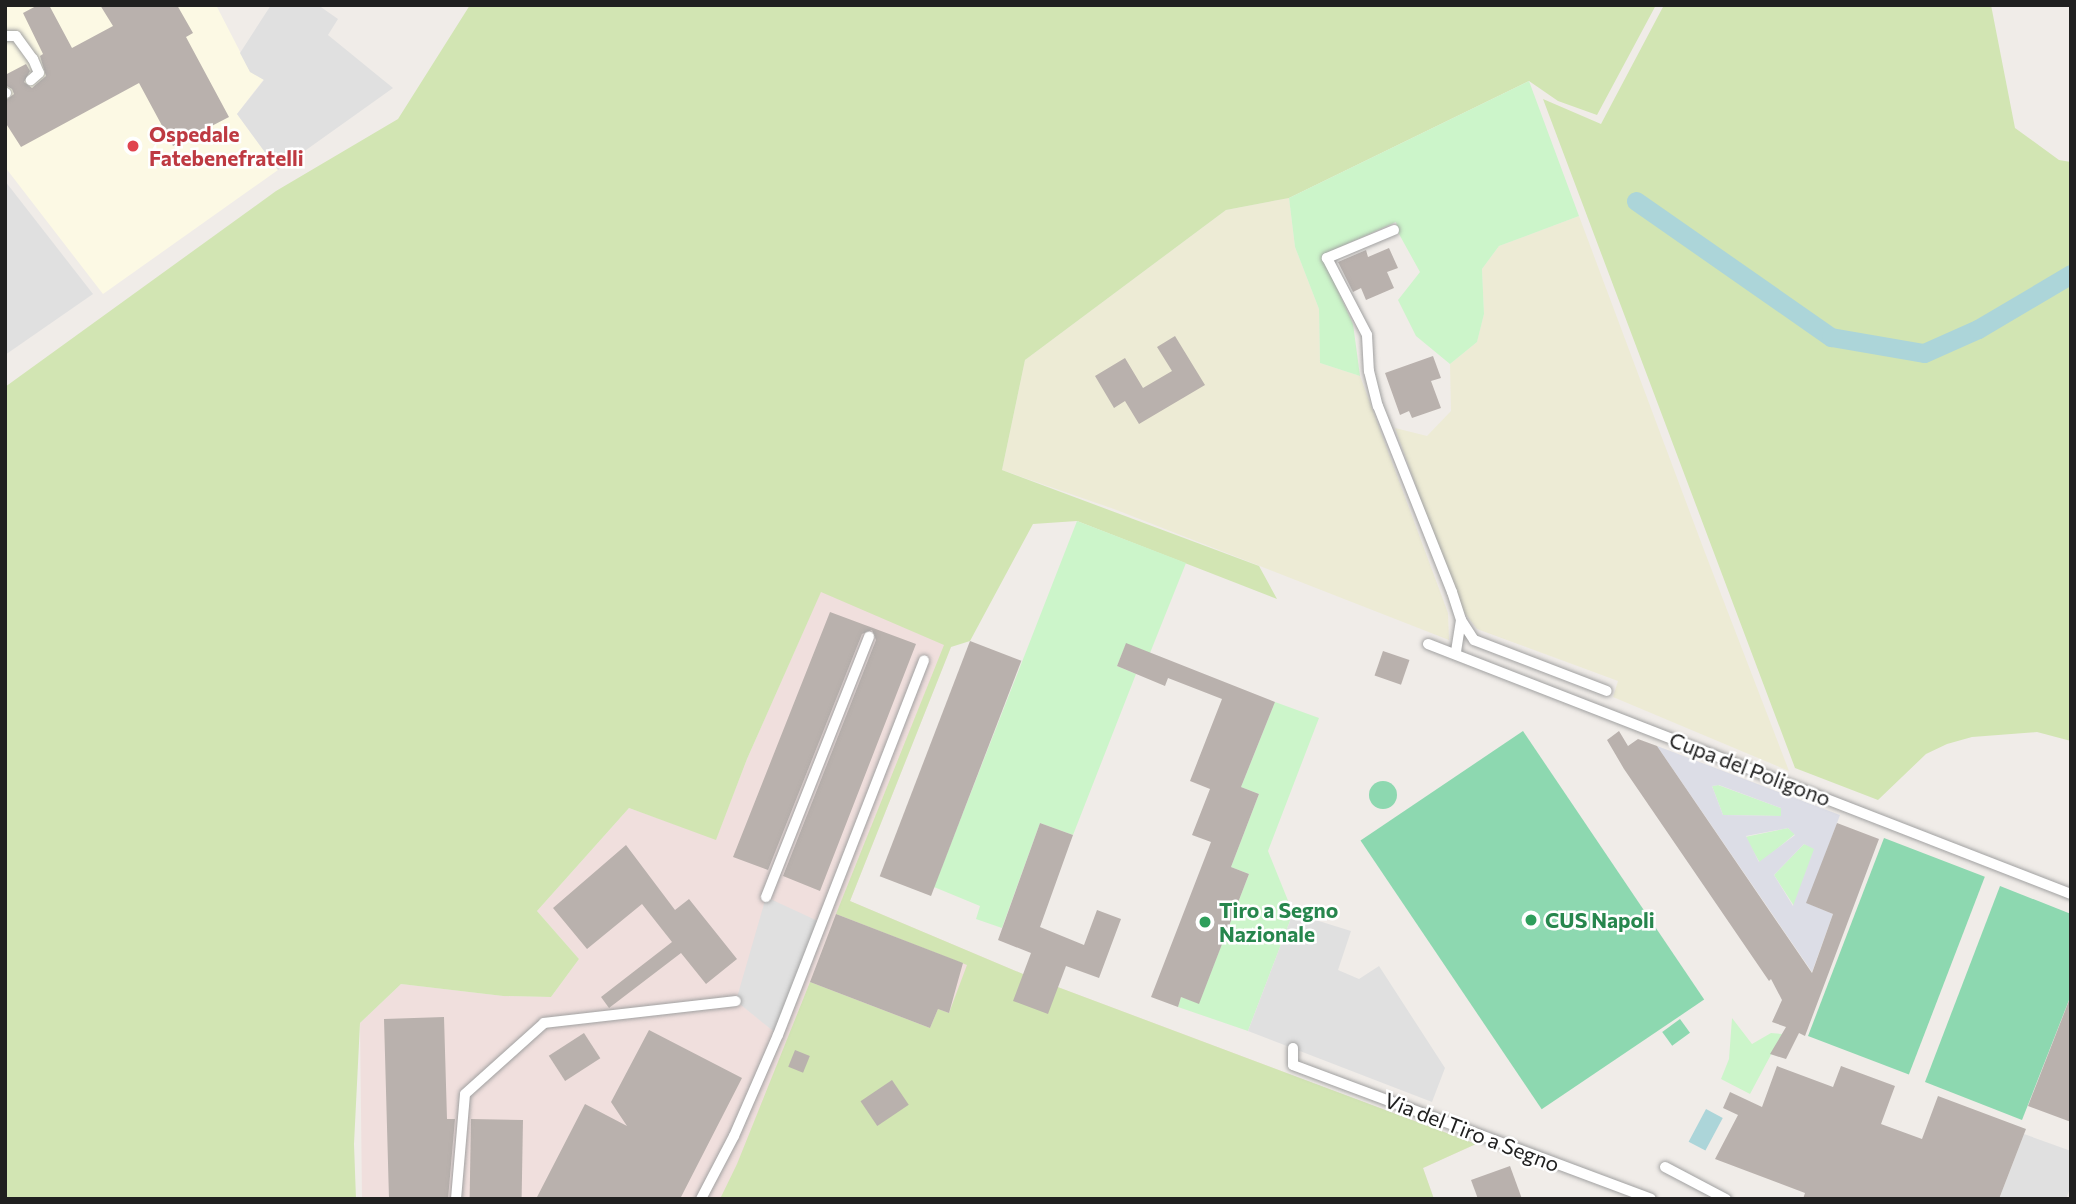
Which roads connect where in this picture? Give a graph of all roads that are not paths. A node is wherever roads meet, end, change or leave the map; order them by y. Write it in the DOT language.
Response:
graph roads {
  1 [pos="5,36"];
  2 [pos="32,80"];
  3 [pos="1394,230"];
  4 [pos="1461,620"];
  5 [pos="869,637"];
  6 [pos="1429,644"];
  7 [pos="1456,652"];
  8 [pos="924,660"];
  9 [pos="1607,691"];
  10 [pos="2071,894"];
  11 [pos="766,897"];
  12 [pos="736,1002"];
  13 [pos="1293,1048"];
  14 [pos="1665,1167"];
  15 [pos="456,1199"];
  16 [pos="701,1199"];
  17 [pos="1651,1199"];
  18 [pos="1726,1199"];
  1 -- 2 [label="lane"];
  3 -- 4 [label="lane"];
  4 -- 7 [label="lane"];
  4 -- 9 [label="lane"];
  5 -- 11 [label="lane"];
  6 -- 7 [label="lane, Cupa del Poligono"];
  7 -- 10 [label="lane, Cupa del Poligono"];
  8 -- 16 [label="lane"];
  12 -- 15 [label="lane"];
  13 -- 17 [label="lane, Via del Tiro a Segno"];
  14 -- 18 [label="lane"];
}
